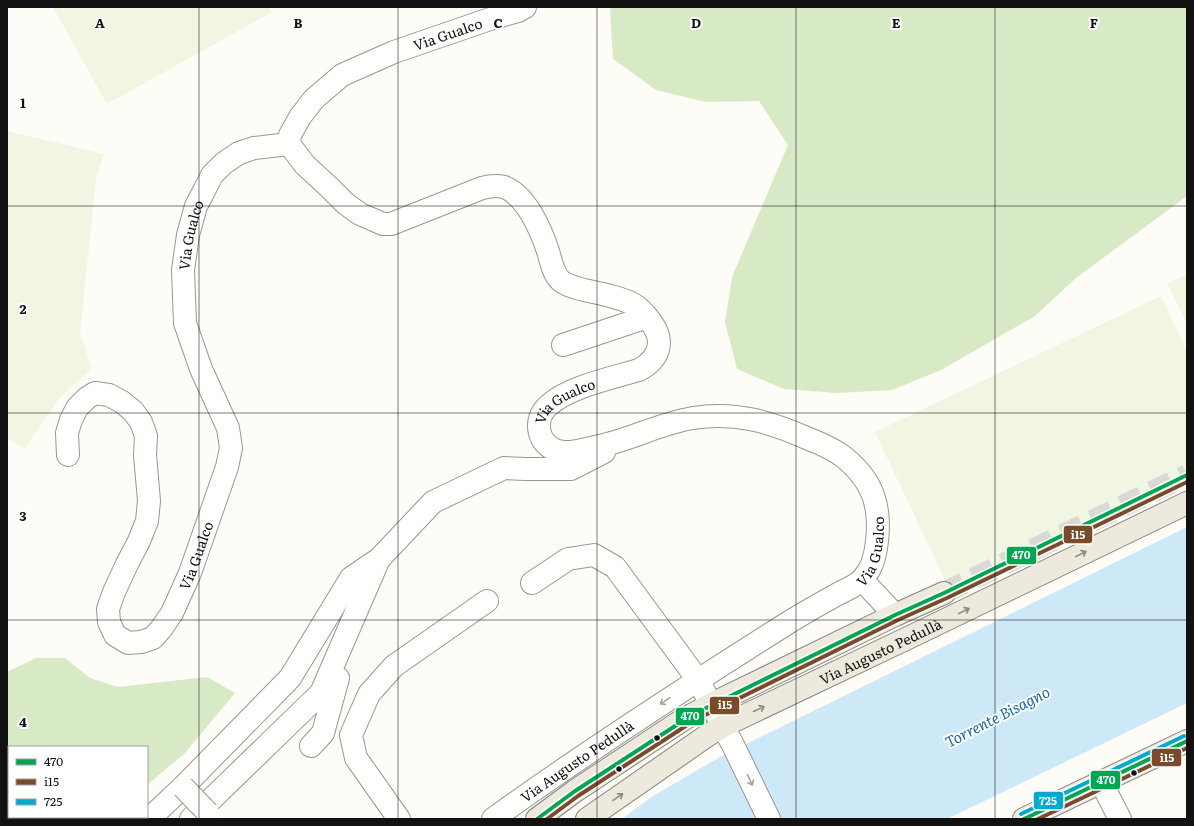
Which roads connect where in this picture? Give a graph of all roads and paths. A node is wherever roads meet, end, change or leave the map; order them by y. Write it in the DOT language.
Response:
graph roads {
  1 [pos="526,7"];
  2 [pos="289,144"];
  3 [pos="647,317"];
  4 [pos="563,345"];
  5 [pos="611,443"];
  6 [pos="68,455"];
  7 [pos="1187,504"];
  8 [pos="379,560"];
  9 [pos="862,580"];
  10 [pos="532,583"];
  11 [pos="944,593"];
  12 [pos="487,601"];
  13 [pos="356,613"];
  14 [pos="895,615"];
  15 [pos="698,680"];
  16 [pos="712,704"];
  17 [pos="723,726"];
  18 [pos="1187,741"];
  19 [pos="311,746"];
  20 [pos="1101,782"];
  21 [pos="183,787"];
  22 [pos="200,816"];
  23 [pos="149,819"];
  24 [pos="399,819"];
  25 [pos="493,819"];
  26 [pos="537,819"];
  27 [pos="586,819"];
  28 [pos="769,819"];
  29 [pos="1024,819"];
  30 [pos="1120,819"];
  1 -- 2 [label="street, Via Gualco"];
  2 -- 3 [label="street, Via Gualco"];
  2 -- 6 [label="street, Via Gualco"];
  3 -- 4 [label="street"];
  3 -- 5 [label="street, Via Gualco"];
  5 -- 8 [label="street"];
  5 -- 9 [label="street, Via Gualco"];
  17 -- 7 [label="main road, Via Augusto Pedullà, one-way"];
  8 -- 13 [label="street"];
  8 -- 21 [label="street"];
  9 -- 14 [label="street"];
  9 -- 15 [label="street, Via Gualco"];
  10 -- 15 [label="street"];
  11 -- 14 [label="main road, Via Augusto Pedullà"];
  12 -- 24 [label="street"];
  13 -- 19 [label="street"];
  13 -- 22 [label="street"];
  14 -- 16 [label="main road, Via Augusto Pedullà"];
  15 -- 16 [label="street"];
  15 -- 25 [label="street, Via Augusto Pedullà, one-way"];
  16 -- 17 [label="street"];
  16 -- 26 [label="main road, Via Augusto Pedullà"];
  27 -- 17 [label="main road, Via Augusto Pedullà, one-way"];
  17 -- 28 [label="street, one-way"];
  18 -- 20 [label="main road"];
  20 -- 29 [label="main road"];
  20 -- 30 [label="street"];
  21 -- 22 [label="street, bridge"];
  21 -- 23 [label="street"];
}
